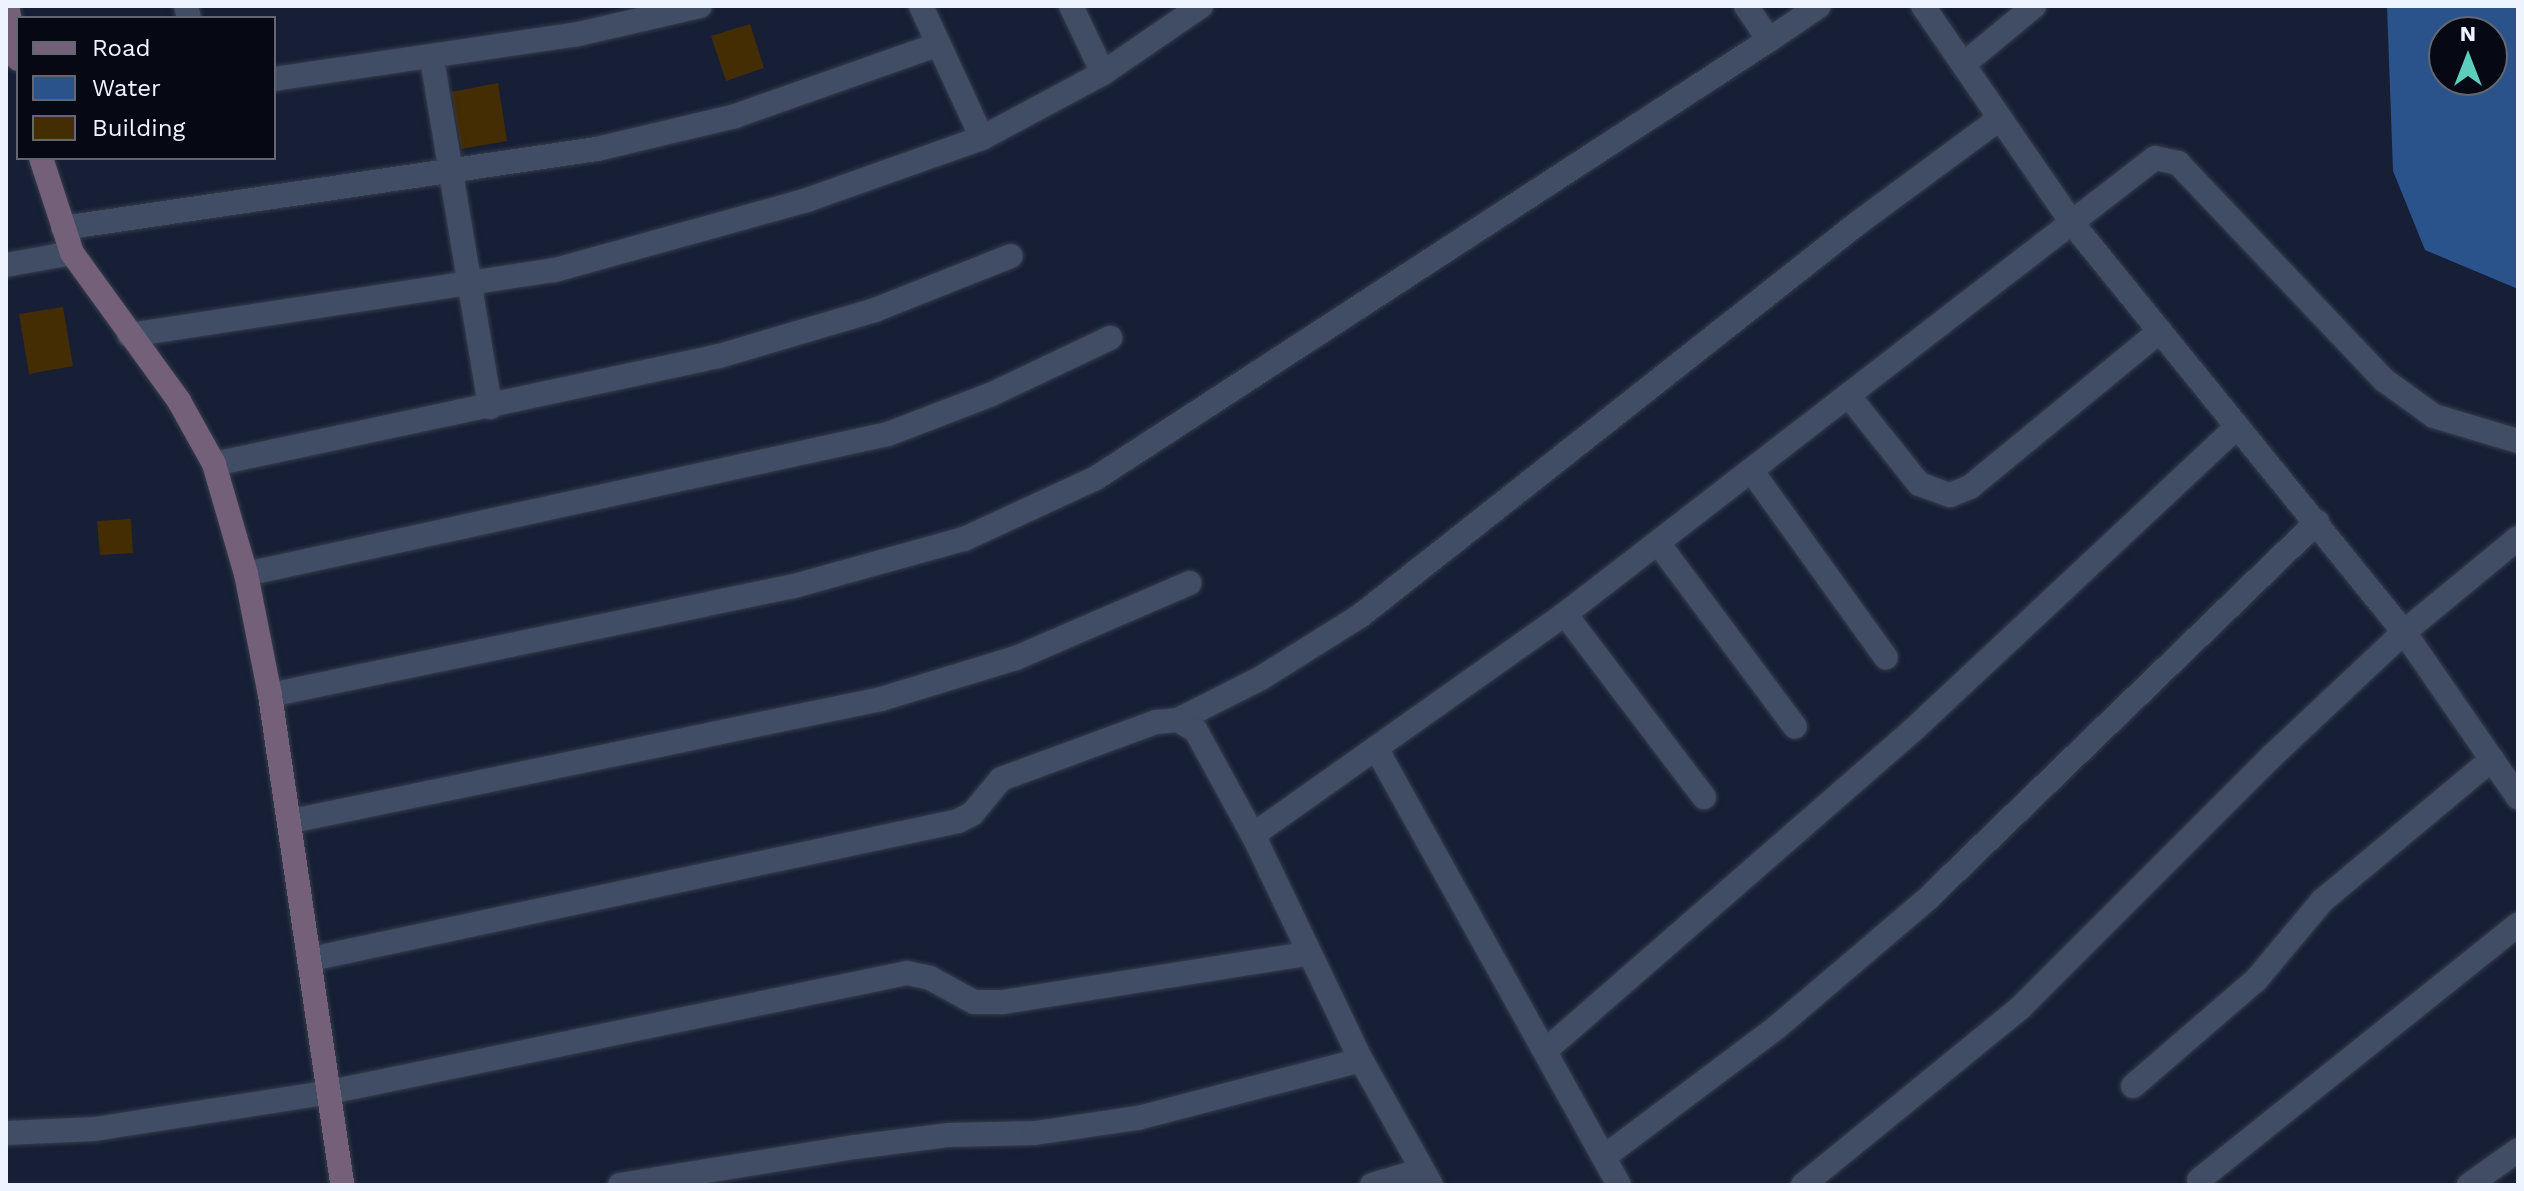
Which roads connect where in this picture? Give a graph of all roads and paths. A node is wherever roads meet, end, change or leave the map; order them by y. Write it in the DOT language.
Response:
graph roads {
  1 [pos="7,6"];
  2 [pos="700,6"];
  3 [pos="921,6"];
  4 [pos="1071,6"];
  5 [pos="1201,6"];
  6 [pos="1746,6"];
  7 [pos="1819,6"];
  8 [pos="1923,6"];
  9 [pos="2034,6"];
  10 [pos="1769,40"];
  11 [pos="939,44"];
  12 [pos="16,49"];
  13 [pos="432,59"];
  14 [pos="1964,64"];
  15 [pos="1103,73"];
  16 [pos="276,79"];
  17 [pos="1999,119"];
  18 [pos="982,138"];
  19 [pos="42,160"];
  20 [pos="449,174"];
  21 [pos="2072,223"];
  22 [pos="63,228"];
  23 [pos="72,253"];
  24 [pos="1011,256"];
  25 [pos="6,265"];
  26 [pos="466,284"];
  27 [pos="2160,331"];
  28 [pos="129,335"];
  29 [pos="1110,338"];
  30 [pos="1848,395"];
  31 [pos="490,407"];
  32 [pos="2237,427"];
  33 [pos="2518,441"];
  34 [pos="214,464"];
  35 [pos="1751,470"];
  36 [pos="2317,522"];
  37 [pos="2518,538"];
  38 [pos="1658,543"];
  39 [pos="246,574"];
  40 [pos="1189,583"];
  41 [pos="1565,614"];
  42 [pos="2404,632"];
  43 [pos="1886,658"];
  44 [pos="270,695"];
  45 [pos="1178,720"];
  46 [pos="1795,727"];
  47 [pos="1376,748"];
  48 [pos="2492,759"];
  49 [pos="1704,797"];
  50 [pos="2518,797"];
  51 [pos="292,821"];
  52 [pos="1253,835"];
  53 [pos="2518,924"];
  54 [pos="1307,954"];
  55 [pos="311,959"];
  56 [pos="1545,1051"];
  57 [pos="1361,1060"];
  58 [pos="2133,1086"];
  59 [pos="330,1092"];
  60 [pos="6,1133"];
  61 [pos="2518,1150"];
  62 [pos="1604,1157"];
  63 [pos="1427,1178"];
  64 [pos="2199,1180"];
  65 [pos="342,1185"];
  66 [pos="620,1185"];
  67 [pos="1372,1185"];
  68 [pos="1619,1185"];
  69 [pos="1803,1185"];
  70 [pos="2469,1185"];
  1 -- 12 [label="street"];
  2 -- 13 [label="street"];
  3 -- 11 [label="street"];
  4 -- 15 [label="street"];
  5 -- 15 [label="street"];
  6 -- 10 [label="street"];
  7 -- 10 [label="street"];
  8 -- 14 [label="street"];
  9 -- 14 [label="street"];
  10 -- 44 [label="street"];
  11 -- 18 [label="street"];
  11 -- 20 [label="street"];
  13 -- 16 [label="street"];
  13 -- 20 [label="street"];
  14 -- 17 [label="street"];
  15 -- 18 [label="street"];
  17 -- 21 [label="street"];
  17 -- 45 [label="street"];
  18 -- 26 [label="street"];
  19 -- 22 [label="street"];
  20 -- 22 [label="street"];
  20 -- 26 [label="street"];
  21 -- 27 [label="street"];
  21 -- 30 [label="street"];
  21 -- 33 [label="street"];
  22 -- 23 [label="street"];
  23 -- 25 [label="street"];
  23 -- 28 [label="street"];
  24 -- 31 [label="street"];
  26 -- 28 [label="street"];
  26 -- 31 [label="street"];
  27 -- 30 [label="street"];
  27 -- 32 [label="street"];
  28 -- 34 [label="street"];
  29 -- 39 [label="street"];
  30 -- 35 [label="street"];
  31 -- 34 [label="street"];
  32 -- 36 [label="street"];
  32 -- 56 [label="street"];
  34 -- 39 [label="street"];
  35 -- 38 [label="street"];
  35 -- 43 [label="street"];
  36 -- 42 [label="street"];
  36 -- 62 [label="street"];
  37 -- 42 [label="street"];
  38 -- 41 [label="street"];
  38 -- 46 [label="street"];
  39 -- 44 [label="street"];
  40 -- 51 [label="street"];
  41 -- 47 [label="street"];
  41 -- 49 [label="street"];
  42 -- 48 [label="street"];
  42 -- 69 [label="street"];
  44 -- 51 [label="street"];
  45 -- 52 [label="street"];
  45 -- 55 [label="street"];
  47 -- 52 [label="street"];
  47 -- 56 [label="street"];
  48 -- 50 [label="street"];
  48 -- 58 [label="street"];
  51 -- 55 [label="street"];
  52 -- 54 [label="street"];
  53 -- 64 [label="street"];
  54 -- 57 [label="street"];
  54 -- 59 [label="street"];
  55 -- 59 [label="street"];
  56 -- 62 [label="street"];
  57 -- 63 [label="street"];
  57 -- 66 [label="street"];
  59 -- 60 [label="street"];
  59 -- 65 [label="street"];
  61 -- 70 [label="street"];
  62 -- 68 [label="street"];
  63 -- 67 [label="street"];
}
